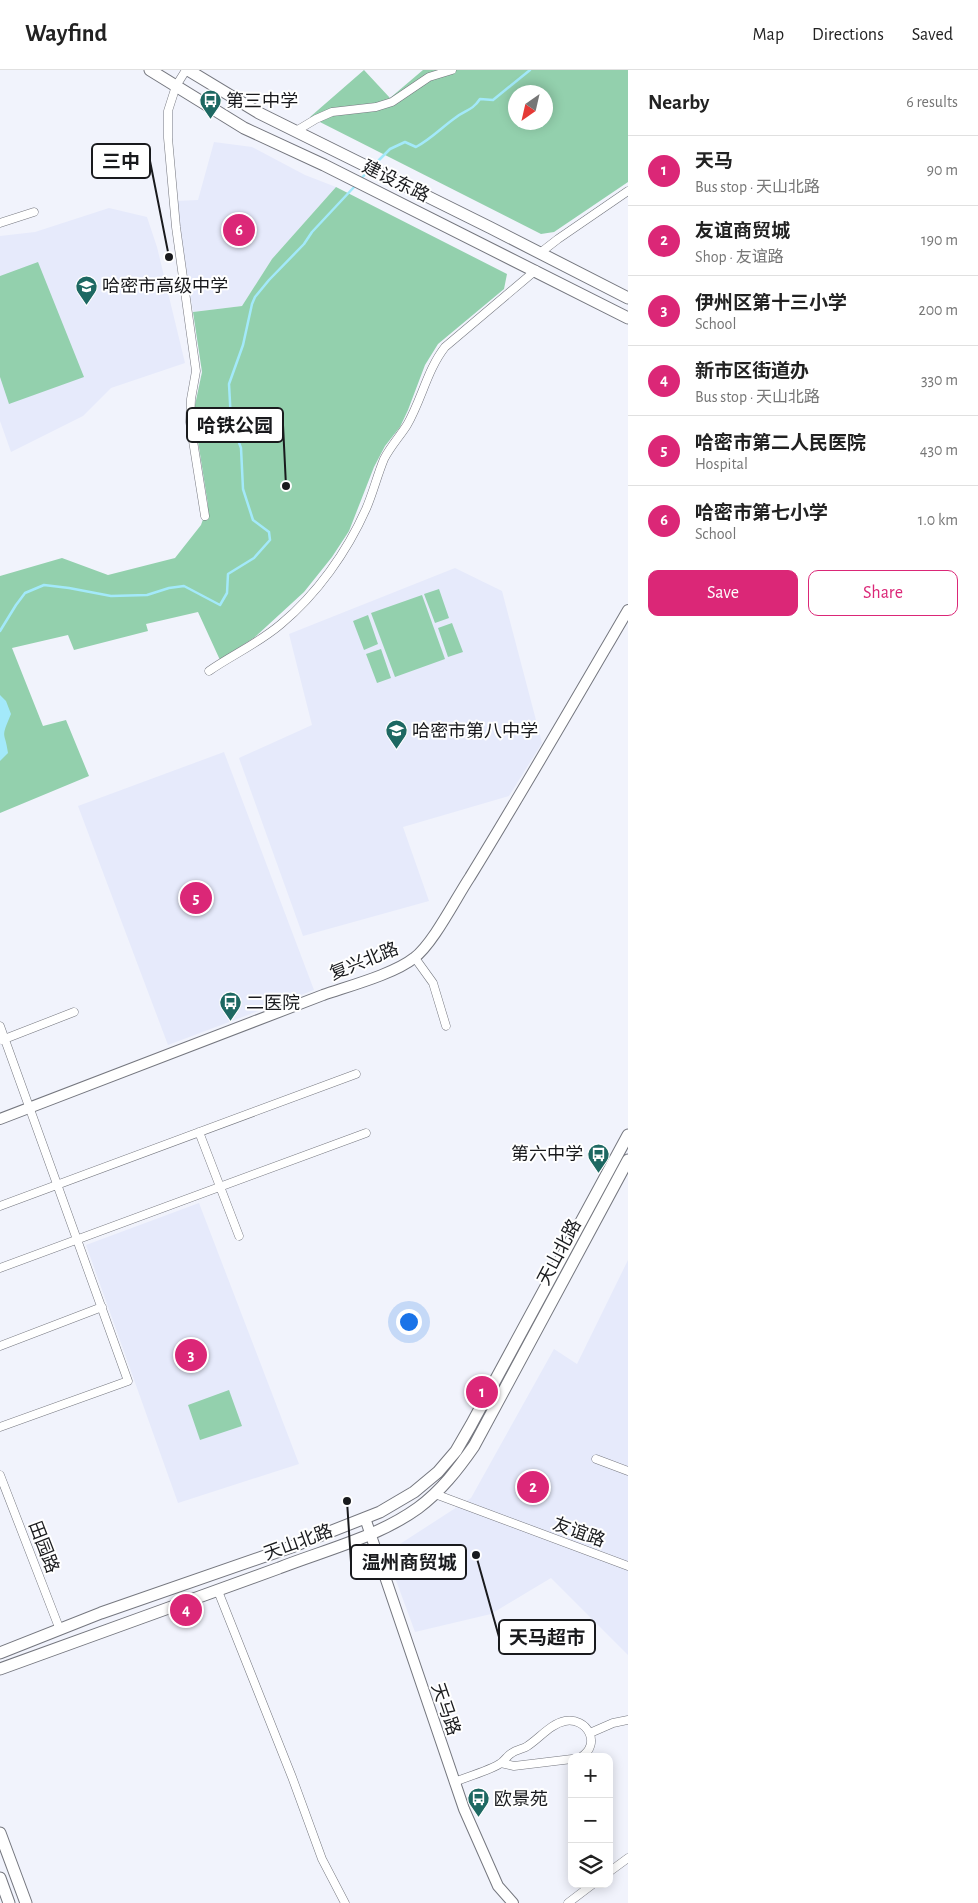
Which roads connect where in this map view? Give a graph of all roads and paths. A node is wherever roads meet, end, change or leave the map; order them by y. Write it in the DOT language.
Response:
graph roads {
  1 [pos="150,70"];
  2 [pos="187,70"];
  3 [pos="452,70"];
  4 [pos="176,86"];
  5 [pos="296,131"];
  6 [pos="628,191"];
  7 [pos="34,212"];
  8 [pos="0,223"];
  9 [pos="540,253"];
  10 [pos="536,270"];
  11 [pos="628,298"];
  12 [pos="628,318"];
  13 [pos="205,516"];
  14 [pos="628,610"];
  15 [pos="208,671"];
  16 [pos="415,958"];
  17 [pos="74,1012"];
  18 [pos="0,1026"];
  19 [pos="446,1026"];
  20 [pos="2,1040"];
  21 [pos="356,1074"];
  22 [pos="29,1108"];
  23 [pos="0,1119"];
  24 [pos="199,1132"];
  25 [pos="366,1133"];
  26 [pos="628,1136"];
  27 [pos="628,1160"];
  28 [pos="58,1185"];
  29 [pos="220,1188"];
  30 [pos="0,1206"];
  31 [pos="239,1236"];
  32 [pos="78,1240"];
  33 [pos="0,1268"];
  34 [pos="102,1307"];
  35 [pos="0,1346"];
  36 [pos="0,1428"];
  37 [pos="596,1459"];
  38 [pos="628,1470"];
  39 [pos="0,1475"];
  40 [pos="435,1494"];
  41 [pos="365,1518"];
  42 [pos="370,1534"];
  43 [pos="628,1566"];
  44 [pos="218,1591"];
  45 [pos="60,1630"];
  46 [pos="0,1653"];
  47 [pos="0,1669"];
  48 [pos="628,1720"];
  49 [pos="590,1733"];
  50 [pos="586,1753"];
  51 [pos="568,1759"];
  52 [pos="501,1764"];
  53 [pos="454,1782"];
  54 [pos="0,1833"];
  55 [pos="628,1858"];
  56 [pos="613,1869"];
  57 [pos="0,1878"];
  58 [pos="588,1888"];
  59 [pos="9,1903"];
  60 [pos="26,1903"];
  61 [pos="345,1903"];
  62 [pos="513,1903"];
  63 [pos="568,1903"];
  1 -- 4 [label="main road, 建设东路"];
  2 -- 4 [label="street"];
  2 -- 5 [label="main road, 建设东路"];
  3 -- 5 [label="street"];
  4 -- 10 [label="main road, 建设东路"];
  4 -- 13 [label="street"];
  5 -- 9 [label="main road, 建设东路"];
  6 -- 9 [label="street"];
  7 -- 8 [label="street"];
  9 -- 11 [label="main road, 建设东路"];
  10 -- 12 [label="main road, 建设东路"];
  10 -- 15 [label="street"];
  14 -- 16 [label="street, 复兴北路"];
  16 -- 19 [label="street"];
  16 -- 22 [label="street, 复兴北路"];
  17 -- 20 [label="street"];
  18 -- 20 [label="street"];
  20 -- 22 [label="street"];
  21 -- 24 [label="street"];
  22 -- 23 [label="street, 复兴北路"];
  22 -- 28 [label="street"];
  24 -- 28 [label="street"];
  24 -- 29 [label="street"];
  25 -- 29 [label="street"];
  26 -- 41 [label="main road"];
  27 -- 40 [label="main road, 天山北路"];
  28 -- 30 [label="street"];
  28 -- 32 [label="street"];
  29 -- 31 [label="street"];
  29 -- 32 [label="street"];
  32 -- 33 [label="street"];
  32 -- 34 [label="street"];
  34 -- 35 [label="street"];
  34 -- 36 [label="street"];
  37 -- 38 [label="street"];
  39 -- 45 [label="street, 田园路"];
  40 -- 42 [label="main road, 天山北路"];
  40 -- 43 [label="street, 友谊路"];
  41 -- 42 [label="street, 天马路"];
  41 -- 45 [label="main road"];
  42 -- 44 [label="main road, 天山北路"];
  42 -- 53 [label="street, 天马路"];
  44 -- 47 [label="main road, 天山北路"];
  44 -- 61 [label="street"];
  45 -- 46 [label="main road"];
  48 -- 49 [label="street"];
  49 -- 50 [label="street"];
  49 -- 52 [label="street"];
  51 -- 52 [label="street"];
  52 -- 53 [label="street"];
  53 -- 62 [label="street, 天马路"];
  54 -- 60 [label="main road"];
  55 -- 56 [label="street"];
  57 -- 59 [label="main road"];
  58 -- 63 [label="street"];
}
